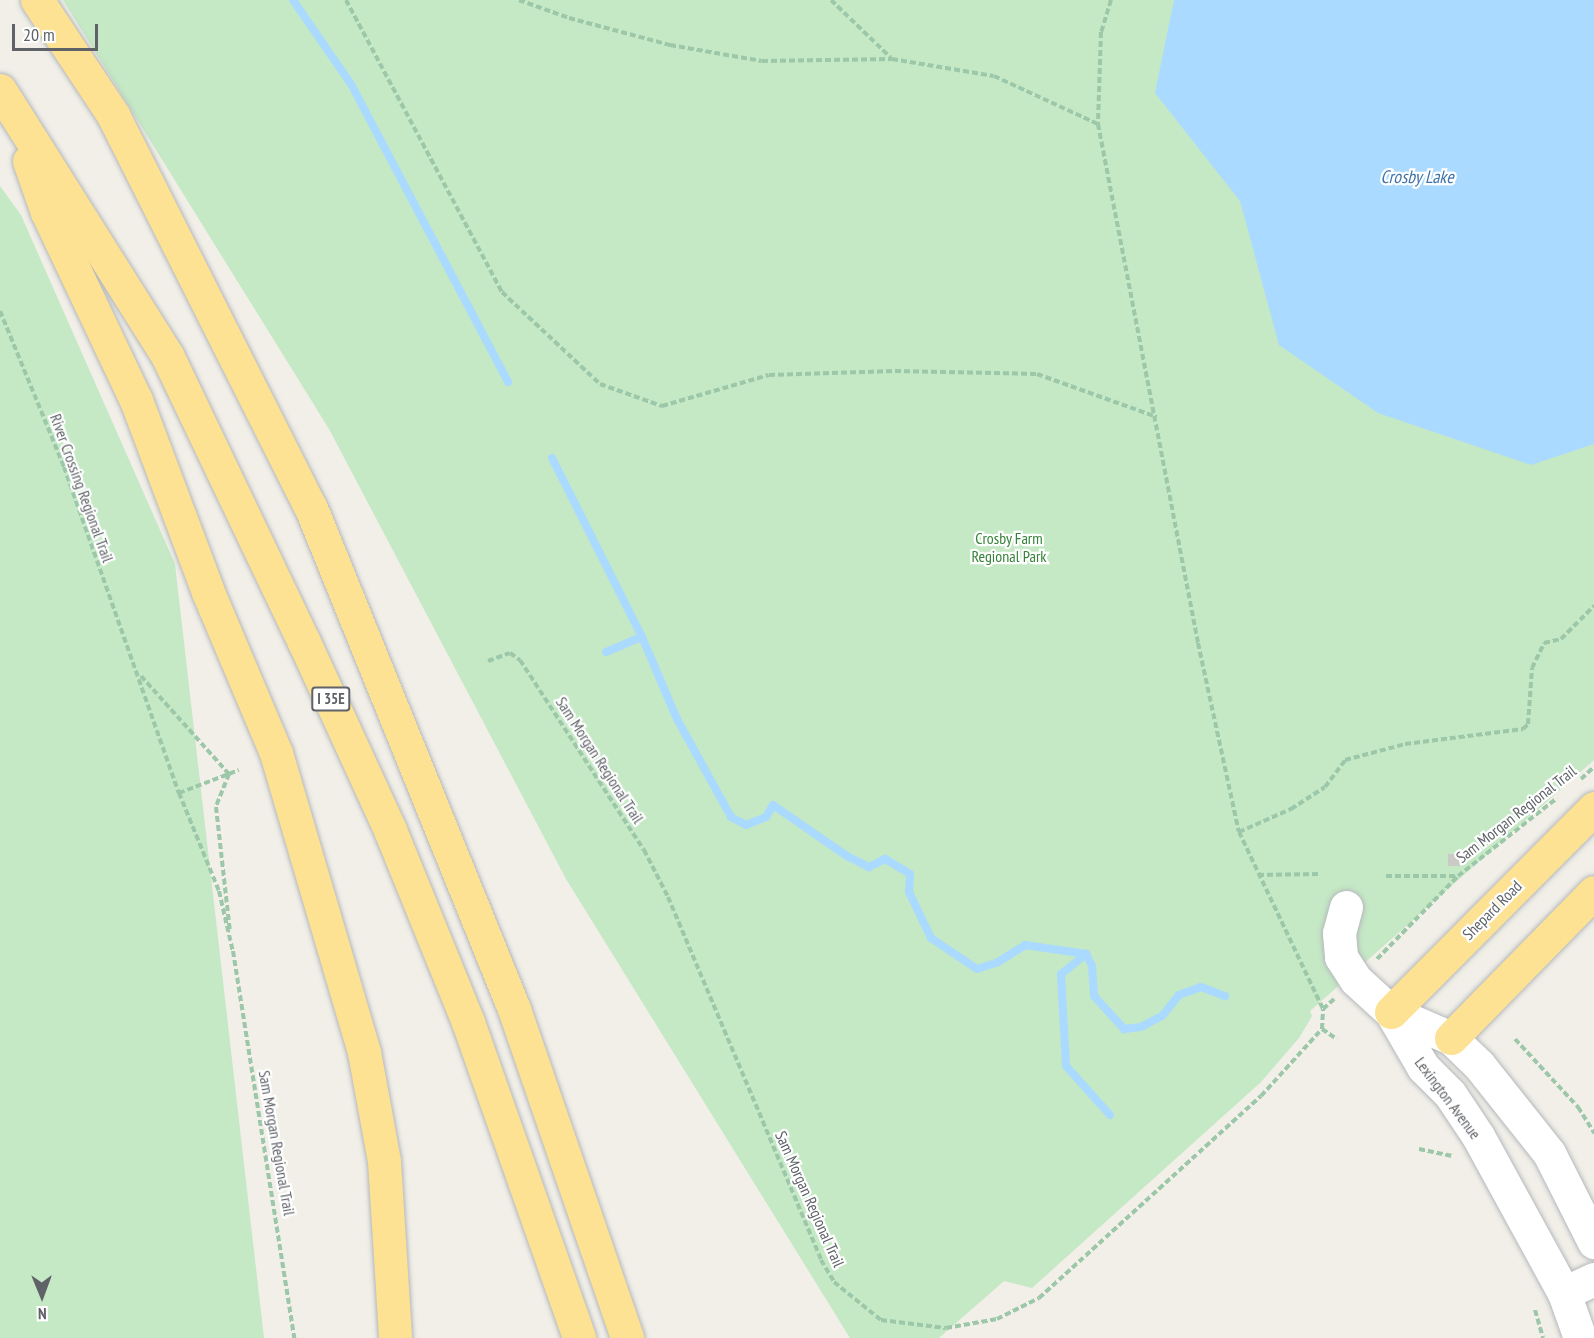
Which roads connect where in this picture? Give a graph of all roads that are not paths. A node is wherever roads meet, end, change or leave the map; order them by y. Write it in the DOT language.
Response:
graph roads {
  1 [pos="37,0"];
  2 [pos="3,93"];
  3 [pos="1586,794"];
  4 [pos="1594,892"];
  5 [pos="1346,907"];
  6 [pos="1391,1012"];
  7 [pos="1450,1038"];
  8 [pos="1594,1242"];
  9 [pos="1594,1279"];
  10 [pos="1564,1293"];
  11 [pos="395,1338"];
  12 [pos="579,1338"];
  13 [pos="627,1338"];
  14 [pos="1580,1338"];
  1 -- 13 [label="highway"];
  2 -- 11 [label="highway"];
  2 -- 12 [label="highway, I 35E"];
  3 -- 6 [label="highway, Shepard Road"];
  4 -- 7 [label="highway"];
  5 -- 6 [label="street"];
  6 -- 7 [label="street, Lexington Avenue"];
  6 -- 10 [label="street, Lexington Avenue"];
  7 -- 8 [label="street, Lexington Avenue"];
  9 -- 10 [label="street"];
  10 -- 14 [label="street, Lexington Avenue"];
}
